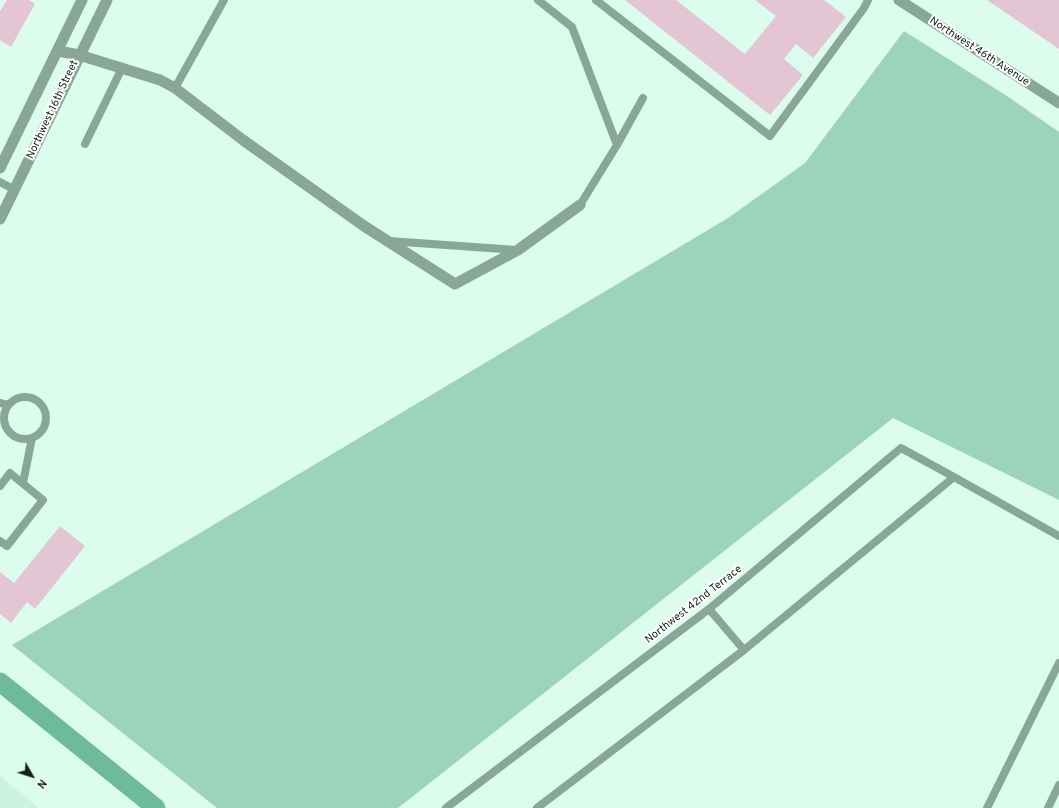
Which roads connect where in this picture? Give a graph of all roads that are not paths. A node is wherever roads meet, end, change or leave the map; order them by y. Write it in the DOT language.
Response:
graph roads {
  1 [pos="82,0"];
  2 [pos="107,0"];
  3 [pos="224,0"];
  4 [pos="538,0"];
  5 [pos="596,0"];
  6 [pos="868,0"];
  7 [pos="899,0"];
  8 [pos="58,51"];
  9 [pos="79,55"];
  10 [pos="122,68"];
  11 [pos="175,88"];
  12 [pos="643,98"];
  13 [pos="1059,103"];
  14 [pos="85,144"];
  15 [pos="617,145"];
  16 [pos="0,168"];
  17 [pos="0,182"];
  18 [pos="15,190"];
  19 [pos="580,205"];
  20 [pos="0,219"];
  21 [pos="389,241"];
  22 [pos="518,250"];
  23 [pos="4,404"];
  24 [pos="2,419"];
  25 [pos="32,438"];
  26 [pos="954,477"];
  27 [pos="23,483"];
  28 [pos="0,486"];
  29 [pos="1059,536"];
  30 [pos="0,541"];
  31 [pos="709,609"];
  32 [pos="744,650"];
  33 [pos="1059,663"];
  34 [pos="1059,785"];
  35 [pos="446,808"];
  36 [pos="537,808"];
  37 [pos="987,808"];
  38 [pos="1048,808"];
  1 -- 8 [label="street, Northwest 16th Street"];
  2 -- 9 [label="street, Northwest 16th Street"];
  3 -- 11 [label="lane"];
  4 -- 15 [label="lane"];
  5 -- 6 [label="lane"];
  7 -- 13 [label="street, Northwest 46th Avenue"];
  8 -- 9 [label="street"];
  8 -- 16 [label="street, Northwest 16th Street"];
  9 -- 10 [label="street"];
  9 -- 18 [label="street, Northwest 16th Street"];
  10 -- 11 [label="street"];
  10 -- 14 [label="lane"];
  11 -- 21 [label="street"];
  12 -- 15 [label="lane"];
  15 -- 19 [label="lane"];
  17 -- 18 [label="lane"];
  18 -- 20 [label="street, Northwest 16th Street"];
  19 -- 22 [label="street"];
  21 -- 22 [label="lane"];
  21 -- 22 [label="street"];
  23 -- 24 [label="lane"];
  23 -- 25 [label="lane"];
  24 -- 25 [label="lane"];
  25 -- 27 [label="lane"];
  26 -- 29 [label="lane, Northwest 42nd Terrace"];
  26 -- 31 [label="lane, Northwest 42nd Terrace"];
  26 -- 32 [label="lane"];
  27 -- 28 [label="lane"];
  27 -- 30 [label="lane"];
  31 -- 32 [label="lane"];
  31 -- 35 [label="lane, Northwest 42nd Terrace"];
  32 -- 36 [label="lane"];
  33 -- 37 [label="lane"];
  34 -- 38 [label="lane"];
}
